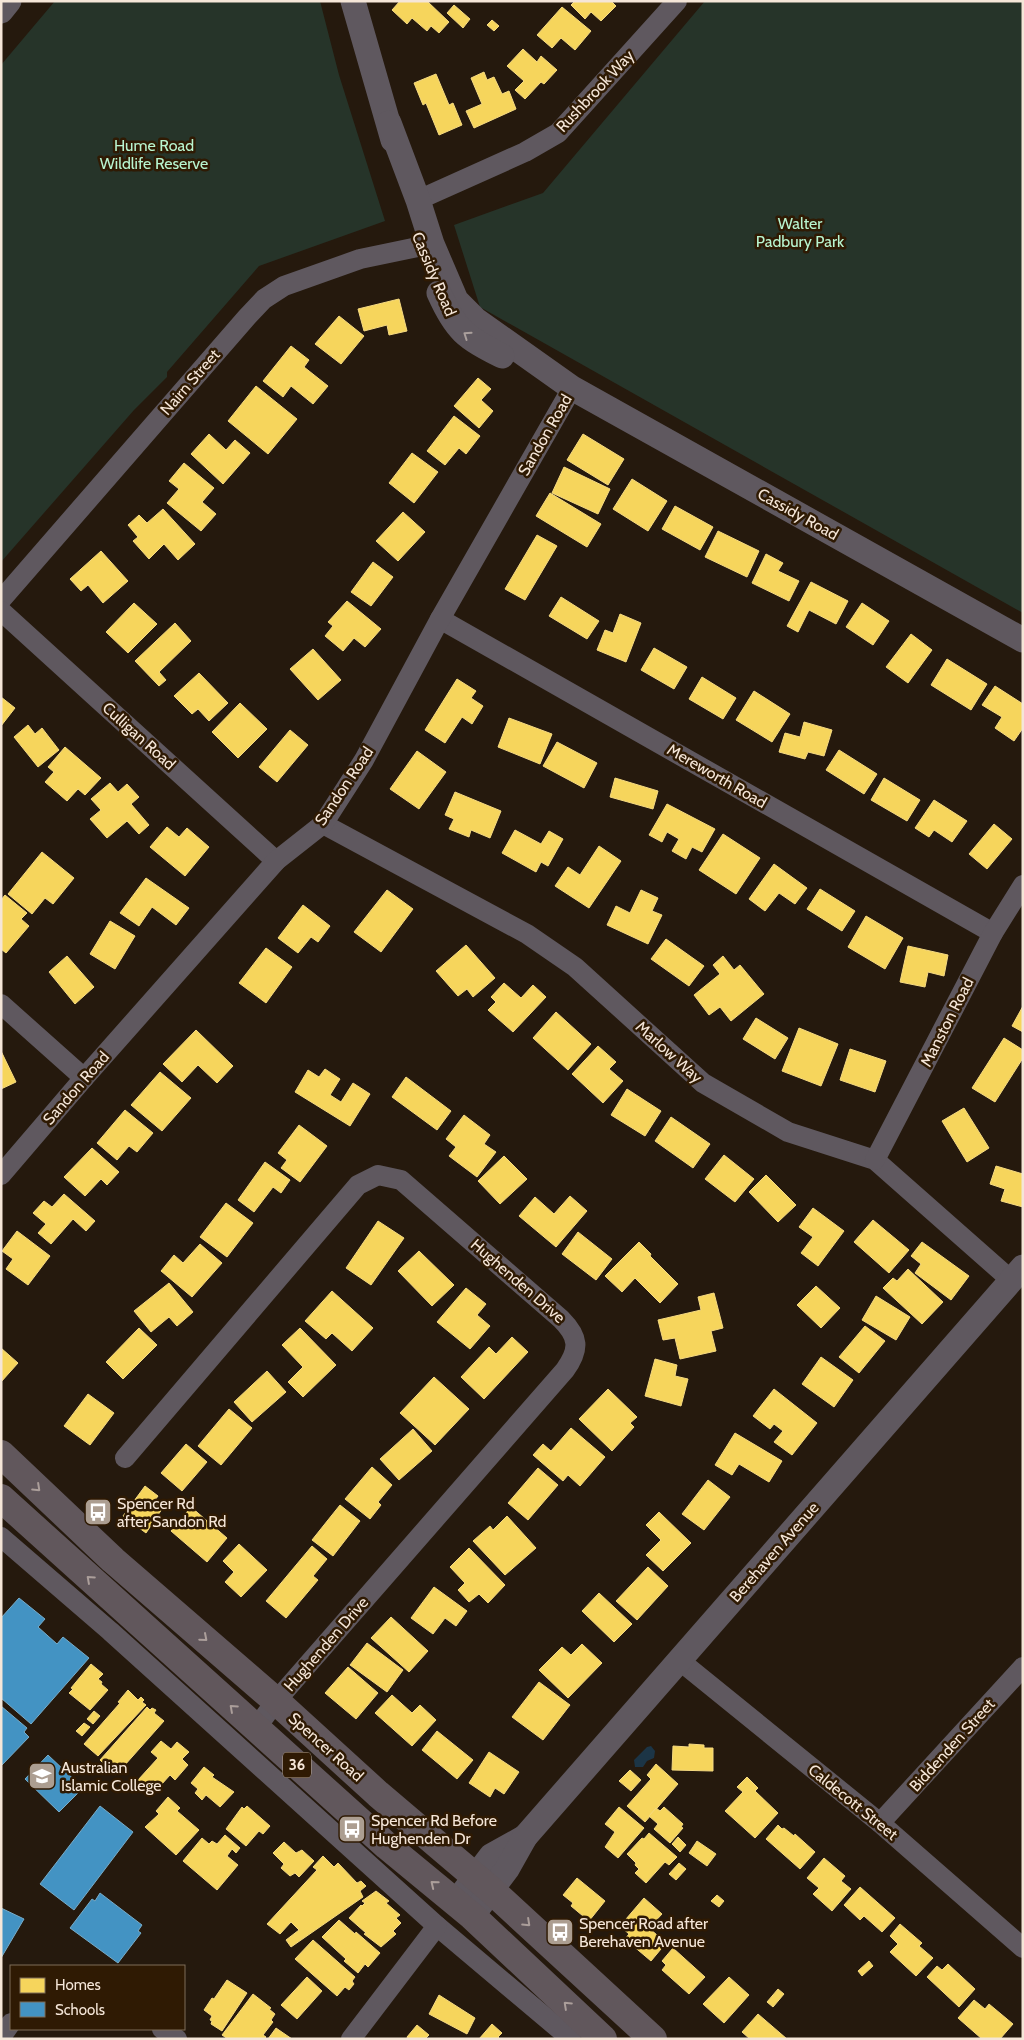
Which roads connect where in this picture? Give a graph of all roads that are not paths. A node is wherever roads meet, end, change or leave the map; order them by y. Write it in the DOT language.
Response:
graph roads {
  1 [pos="9,1"];
  2 [pos="353,1"];
  3 [pos="678,1"];
  4 [pos="1,11"];
  5 [pos="389,123"];
  6 [pos="418,200"];
  7 [pos="426,245"];
  8 [pos="572,388"];
  9 [pos="1,600"];
  10 [pos="1,611"];
  11 [pos="440,619"];
  12 [pos="1023,640"];
  13 [pos="323,824"];
  14 [pos="276,861"];
  15 [pos="1023,886"];
  16 [pos="993,933"];
  17 [pos="1,1004"];
  18 [pos="84,1078"];
  19 [pos="875,1160"];
  20 [pos="1,1175"];
  21 [pos="1017,1274"];
  22 [pos="1,1454"];
  23 [pos="124,1458"];
  24 [pos="1,1498"];
  25 [pos="1,1537"];
  26 [pos="679,1660"];
  27 [pos="1023,1667"];
  28 [pos="276,1701"];
  29 [pos="256,1728"];
  30 [pos="880,1822"];
  31 [pos="484,1883"];
  32 [pos="464,1909"];
  33 [pos="437,1926"];
  34 [pos="1023,1948"];
  35 [pos="10,2024"];
  36 [pos="164,2030"];
  37 [pos="1,2038"];
  38 [pos="177,2039"];
  39 [pos="351,2039"];
  40 [pos="571,2039"];
  41 [pos="603,2039"];
  42 [pos="652,2039"];
  1 -- 4 [label="street"];
  2 -- 5 [label="street, Cassidy Road"];
  3 -- 6 [label="street, Rushbrook Way"];
  5 -- 6 [label="street, Cassidy Road"];
  5 -- 7 [label="street, Cassidy Road"];
  6 -- 7 [label="street, Cassidy Road"];
  7 -- 8 [label="street, Cassidy Road"];
  7 -- 9 [label="street, Nairn Street"];
  8 -- 11 [label="street, Sandon Road"];
  8 -- 12 [label="street, Cassidy Road"];
  10 -- 14 [label="street, Culligan Road"];
  11 -- 13 [label="street, Sandon Road"];
  11 -- 16 [label="street, Mereworth Road"];
  13 -- 14 [label="street, Sandon Road"];
  13 -- 19 [label="street, Marlow Way"];
  14 -- 18 [label="street, Sandon Road"];
  15 -- 16 [label="street, Manston Road"];
  16 -- 19 [label="street, Manston Road"];
  17 -- 18 [label="street"];
  18 -- 20 [label="street, Sandon Road"];
  19 -- 21 [label="street, Marlow Way"];
  21 -- 26 [label="street, Berehaven Avenue"];
  22 -- 28 [label="main road, Spencer Road / 36, one-way"];
  23 -- 28 [label="street, Hughenden Drive"];
  29 -- 24 [label="main road, Spencer Road / 36, one-way"];
  25 -- 33 [label="street"];
  26 -- 30 [label="street, Caldecott Street"];
  26 -- 31 [label="street, Berehaven Avenue"];
  27 -- 30 [label="street, Biddenden Street"];
  28 -- 29 [label="street, Hughenden Drive"];
  28 -- 31 [label="main road, Spencer Road / 36"];
  32 -- 29 [label="main road, Spencer Road / 36, one-way"];
  30 -- 34 [label="street, Caldecott Street"];
  31 -- 32 [label="street, Berehaven Avenue"];
  31 -- 42 [label="main road, Spencer Road / 36, one-way"];
  41 -- 32 [label="main road, Spencer Road / 36, one-way"];
  33 -- 39 [label="street"];
  33 -- 40 [label="street"];
  35 -- 37 [label="street"];
  36 -- 38 [label="street"];
}
